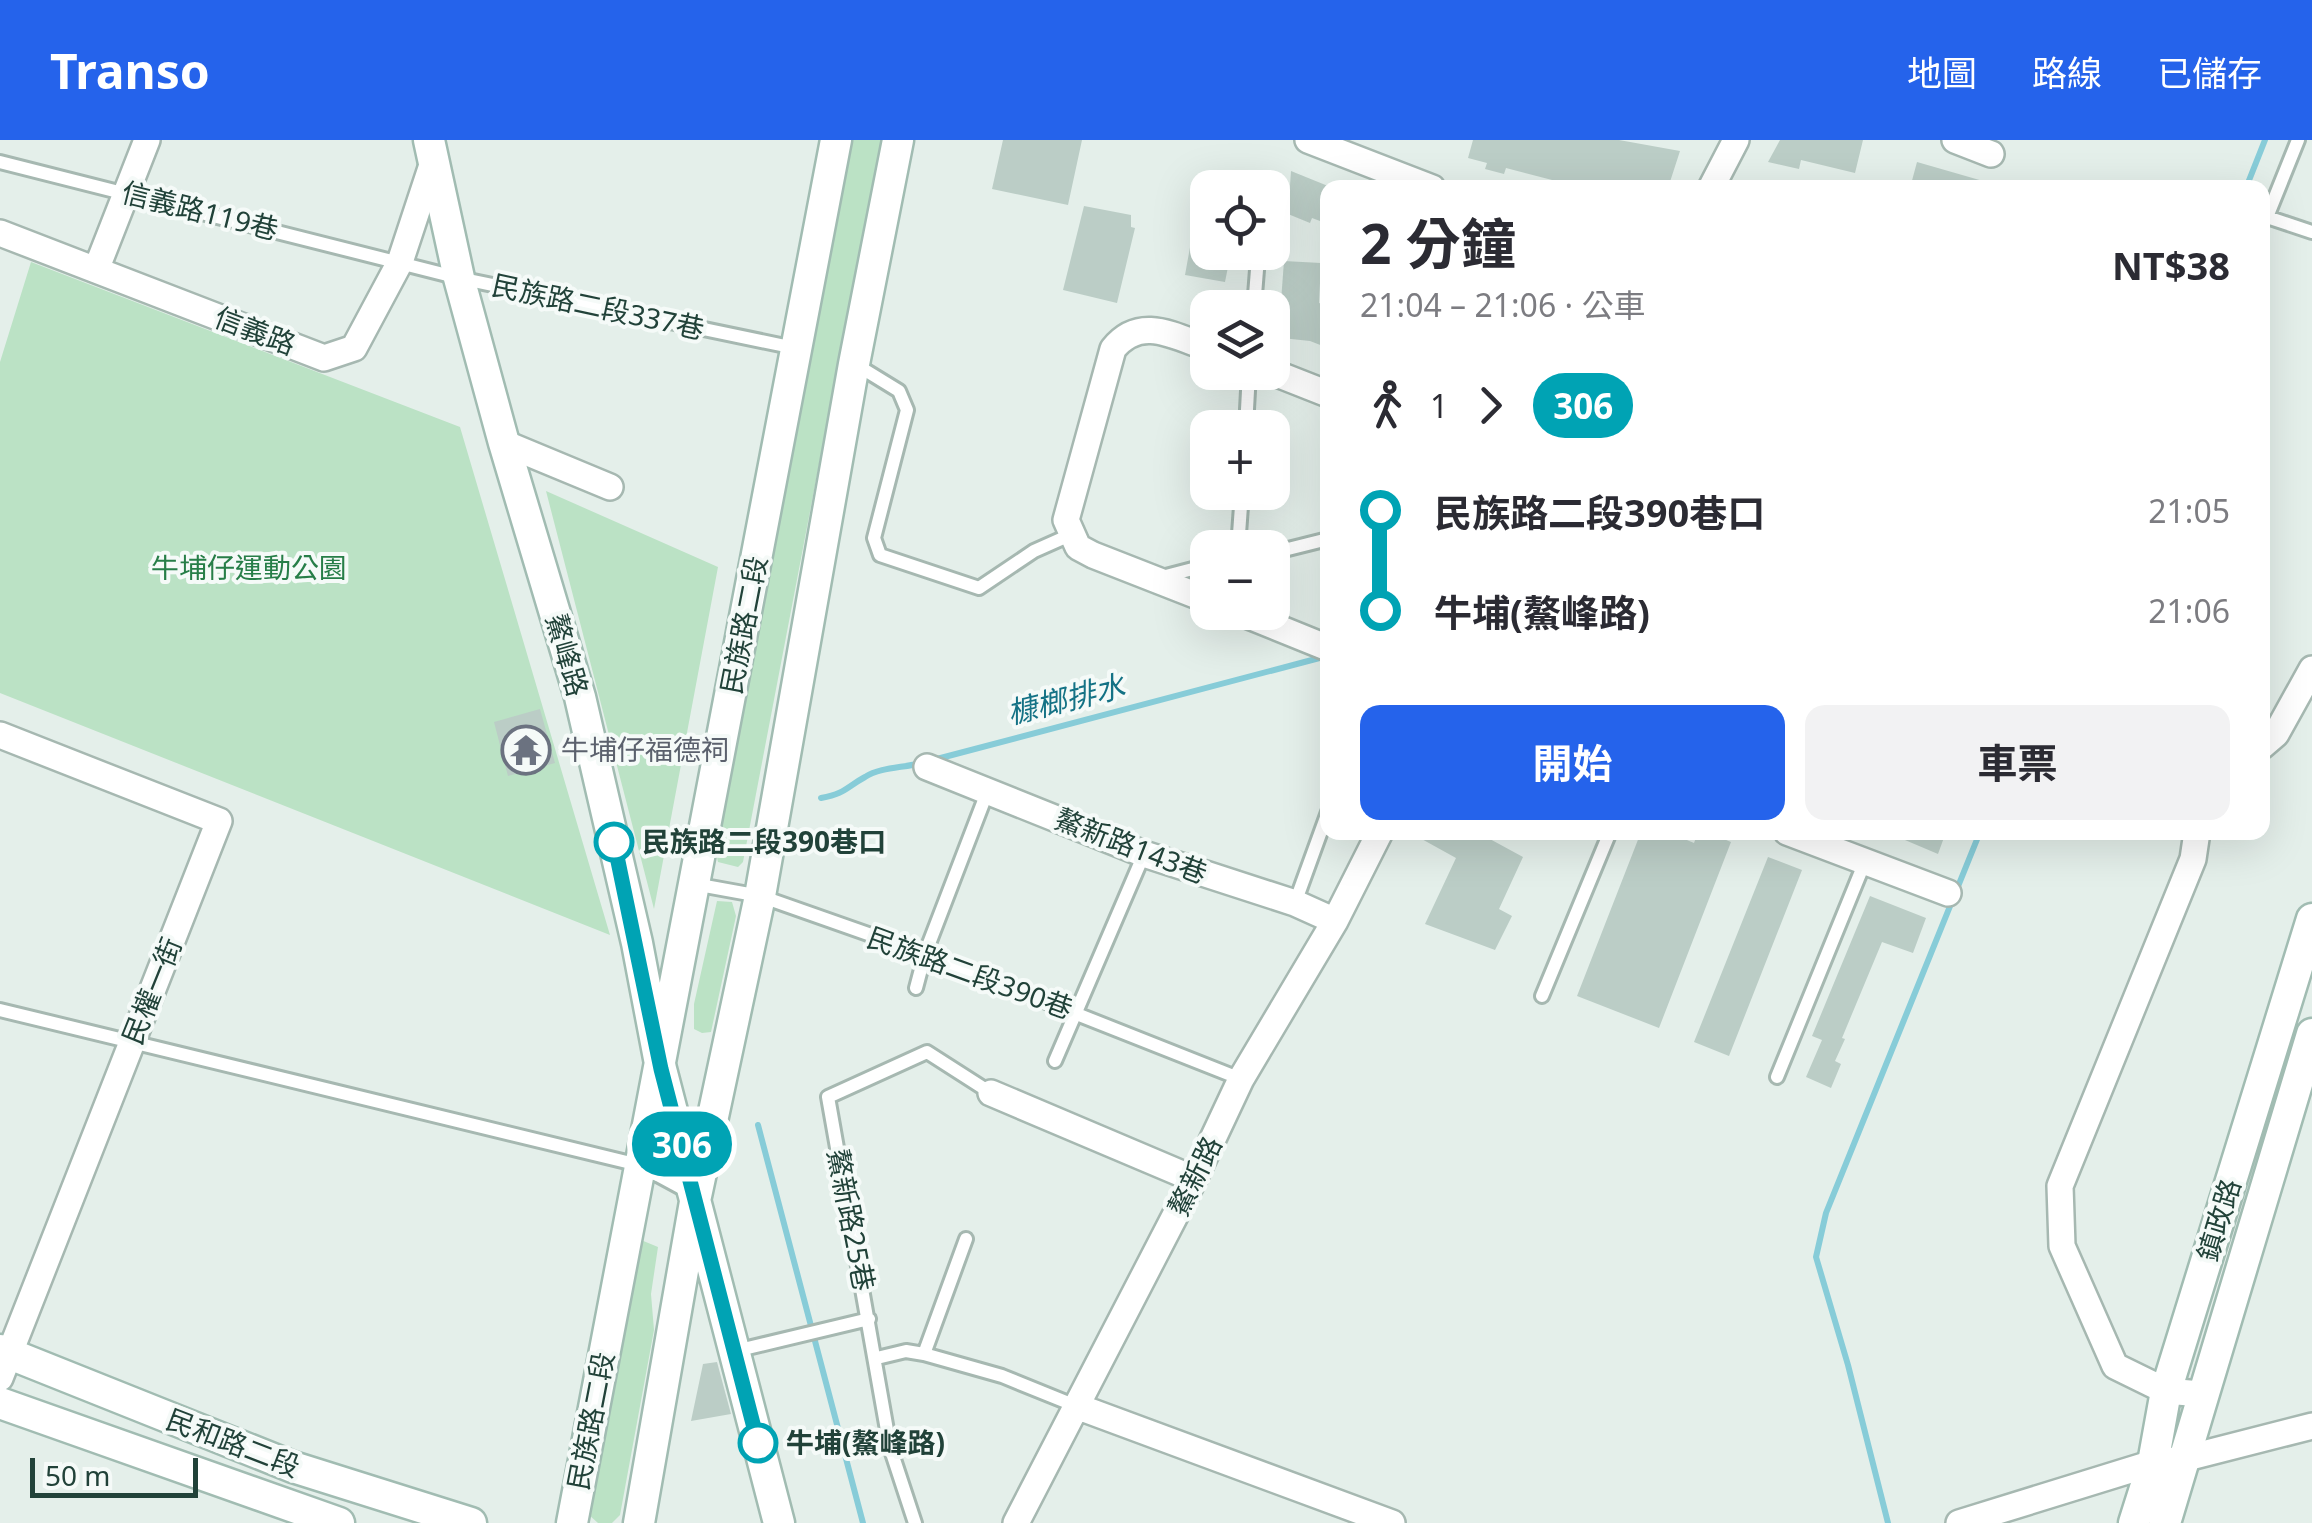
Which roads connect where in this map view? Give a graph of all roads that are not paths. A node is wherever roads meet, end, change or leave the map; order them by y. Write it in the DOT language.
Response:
graph roads {
  1 [pos="147,140"];
  2 [pos="836,140"];
  3 [pos="898,140"];
  4 [pos="1308,140"];
  5 [pos="1736,140"];
  6 [pos="1956,140"];
  7 [pos="2298,140"];
  8 [pos="435,146"];
  9 [pos="1991,154"];
  10 [pos="0,162"];
  11 [pos="1411,180"];
  12 [pos="1716,180"];
  13 [pos="128,192"];
  14 [pos="2270,210"];
  15 [pos="2270,218"];
  16 [pos="2312,232"];
  17 [pos="0,234"];
  18 [pos="400,262"];
  19 [pos="96,270"];
  20 [pos="459,278"];
  21 [pos="1190,342"];
  22 [pos="798,348"];
  23 [pos="854,364"];
  24 [pos="1290,379"];
  25 [pos="1320,391"];
  26 [pos="504,442"];
  27 [pos="610,488"];
  28 [pos="1070,535"];
  29 [pos="1320,541"];
  30 [pos="1290,548"];
  31 [pos="1190,570"];
  32 [pos="1153,579"];
  33 [pos="1190,593"];
  34 [pos="1283,630"];
  35 [pos="1320,645"];
  36 [pos="2312,669"];
  37 [pos="1,739"];
  38 [pos="2270,739"];
  39 [pos="928,768"];
  40 [pos="988,790"];
  41 [pos="1320,834"];
  42 [pos="1376,840"];
  43 [pos="1607,840"];
  44 [pos="1806,840"];
  45 [pos="2196,840"];
  46 [pos="1144,854"];
  47 [pos="1864,864"];
  48 [pos="694,884"];
  49 [pos="1948,893"];
  50 [pos="760,896"];
  51 [pos="1295,903"];
  52 [pos="2312,919"];
  53 [pos="1336,920"];
  54 [pos="925,954"];
  55 [pos="916,988"];
  56 [pos="1542,996"];
  57 [pos="0,1010"];
  58 [pos="1075,1011"];
  59 [pos="2312,1034"];
  60 [pos="132,1043"];
  61 [pos="1055,1061"];
  62 [pos="661,1069"];
  63 [pos="1777,1077"];
  64 [pos="1242,1080"];
  65 [pos="991,1093"];
  66 [pos="2301,1108"];
  67 [pos="638,1165"];
  68 [pos="1194,1179"];
  69 [pos="696,1196"];
  70 [pos="966,1239"];
  71 [pos="869,1320"];
  72 [pos="735,1351"];
  73 [pos="924,1354"];
  74 [pos="877,1358"];
  75 [pos="3,1361"];
  76 [pos="2166,1391"];
  77 [pos="2201,1394"];
  78 [pos="0,1403"];
  79 [pos="1076,1406"];
  80 [pos="2312,1426"];
  81 [pos="2184,1459"];
  82 [pos="2153,1463"];
  83 [pos="340,1523"];
  84 [pos="471,1523"];
  85 [pos="572,1523"];
  86 [pos="638,1523"];
  87 [pos="778,1523"];
  88 [pos="914,1523"];
  89 [pos="1016,1523"];
  90 [pos="1392,1523"];
  91 [pos="1959,1523"];
  92 [pos="2134,1523"];
  93 [pos="2164,1523"];
  1 -- 13 [label="street"];
  2 -- 22 [label="street, 民族路二段"];
  3 -- 23 [label="street"];
  4 -- 11 [label="street"];
  5 -- 12 [label="street"];
  6 -- 9 [label="street"];
  7 -- 14 [label="lane"];
  8 -- 18 [label="street, 信義路"];
  8 -- 20 [label="street, 鰲峰路"];
  10 -- 13 [label="lane, 信義路119巷"];
  13 -- 18 [label="lane, 信義路119巷"];
  13 -- 19 [label="street"];
  15 -- 16 [label="lane"];
  17 -- 19 [label="street, 信義路"];
  18 -- 19 [label="street, 信義路"];
  18 -- 20 [label="lane, 民族路二段337巷"];
  20 -- 22 [label="lane, 民族路二段337巷"];
  20 -- 26 [label="street, 鰲峰路"];
  21 -- 28 [label="street"];
  22 -- 48 [label="street, 民族路二段"];
  23 -- 28 [label="lane"];
  23 -- 50 [label="street"];
  24 -- 25 [label="street"];
  26 -- 27 [label="street"];
  26 -- 62 [label="street, 鰲峰路"];
  28 -- 32 [label="street"];
  29 -- 30 [label="lane"];
  31 -- 32 [label="lane"];
  32 -- 33 [label="street"];
  34 -- 35 [label="street"];
  36 -- 38 [label="street"];
  37 -- 60 [label="street, 民權一街"];
  39 -- 40 [label="street, 鰲新路143巷"];
  40 -- 46 [label="street, 鰲新路143巷"];
  40 -- 54 [label="lane"];
  41 -- 51 [label="lane"];
  42 -- 53 [label="street, 鰲新路"];
  43 -- 56 [label="lane"];
  44 -- 47 [label="street"];
  45 -- 76 [label="street"];
  46 -- 51 [label="street, 鰲新路143巷"];
  46 -- 58 [label="lane"];
  47 -- 49 [label="street"];
  47 -- 63 [label="lane"];
  48 -- 50 [label="lane, 民族路二段390巷"];
  48 -- 62 [label="street, 民族路二段"];
  50 -- 54 [label="lane, 民族路二段390巷"];
  50 -- 69 [label="street"];
  51 -- 53 [label="street, 鰲新路143巷"];
  52 -- 76 [label="street, 鎮政路"];
  53 -- 64 [label="street, 鰲新路"];
  54 -- 55 [label="lane"];
  54 -- 58 [label="lane, 民族路二段390巷"];
  57 -- 60 [label="lane"];
  58 -- 61 [label="lane"];
  58 -- 64 [label="lane, 民族路二段390巷"];
  59 -- 66 [label="street, 鎮政路"];
  60 -- 67 [label="lane"];
  60 -- 75 [label="street, 民權一街"];
  62 -- 67 [label="street, 民族路二段"];
  62 -- 69 [label="street, 鰲峰路"];
  64 -- 68 [label="street, 鰲新路"];
  65 -- 68 [label="street"];
  65 -- 71 [label="lane, 鰲新路25巷"];
  66 -- 77 [label="street, 鎮政路"];
  67 -- 69 [label="lane"];
  67 -- 85 [label="street, 民族路二段"];
  68 -- 79 [label="street, 鰲新路"];
  69 -- 72 [label="street, 鰲峰路"];
  69 -- 86 [label="street"];
  70 -- 73 [label="lane"];
  71 -- 72 [label="lane"];
  71 -- 74 [label="lane, 鰲新路25巷"];
  72 -- 87 [label="street, 鰲峰路"];
  73 -- 74 [label="lane"];
  73 -- 79 [label="lane"];
  74 -- 88 [label="lane, 鰲新路25巷"];
  75 -- 84 [label="street, 民和路二段"];
  76 -- 77 [label="street"];
  76 -- 82 [label="street, 鎮政路"];
  77 -- 81 [label="street, 鎮政路"];
  78 -- 83 [label="street, 民和路二段"];
  79 -- 89 [label="street, 鰲新路"];
  79 -- 90 [label="street"];
  80 -- 81 [label="street"];
  81 -- 82 [label="street"];
  81 -- 93 [label="street, 鎮政路"];
  82 -- 91 [label="street"];
  82 -- 92 [label="street, 鎮政路"];
}
